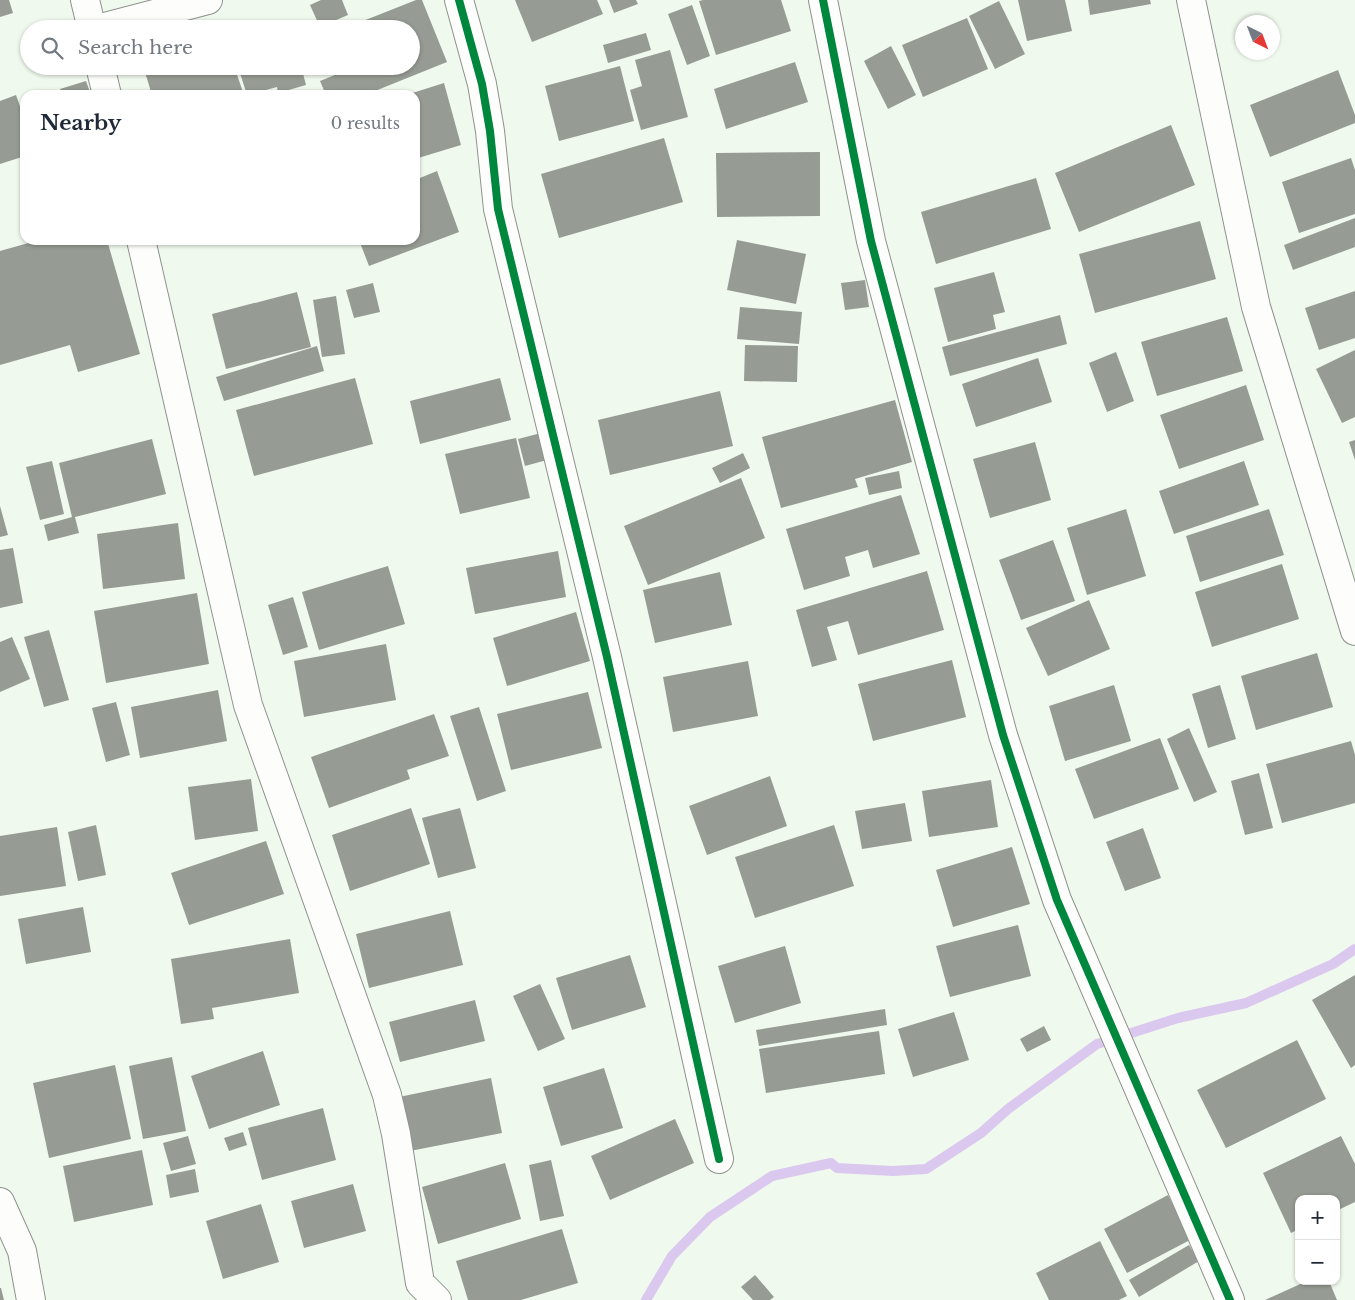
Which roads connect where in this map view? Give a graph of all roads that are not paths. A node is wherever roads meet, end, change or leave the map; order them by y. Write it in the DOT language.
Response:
graph roads {
  1 [pos="85,0"];
  2 [pos="208,0"];
  3 [pos="459,0"];
  4 [pos="823,0"];
  5 [pos="1191,0"];
  6 [pos="90,20"];
  7 [pos="131,20"];
  8 [pos="102,75"];
  9 [pos="106,90"];
  10 [pos="142,245"];
  11 [pos="1355,631"];
  12 [pos="719,1159"];
  13 [pos="0,1202"];
  14 [pos="31,1300"];
  15 [pos="437,1300"];
  16 [pos="1230,1300"];
  1 -- 6 [label="street"];
  2 -- 7 [label="street"];
  3 -- 12 [label="street"];
  4 -- 16 [label="street"];
  5 -- 11 [label="street"];
  8 -- 9 [label="street"];
  10 -- 15 [label="street"];
  13 -- 14 [label="street"];
}
